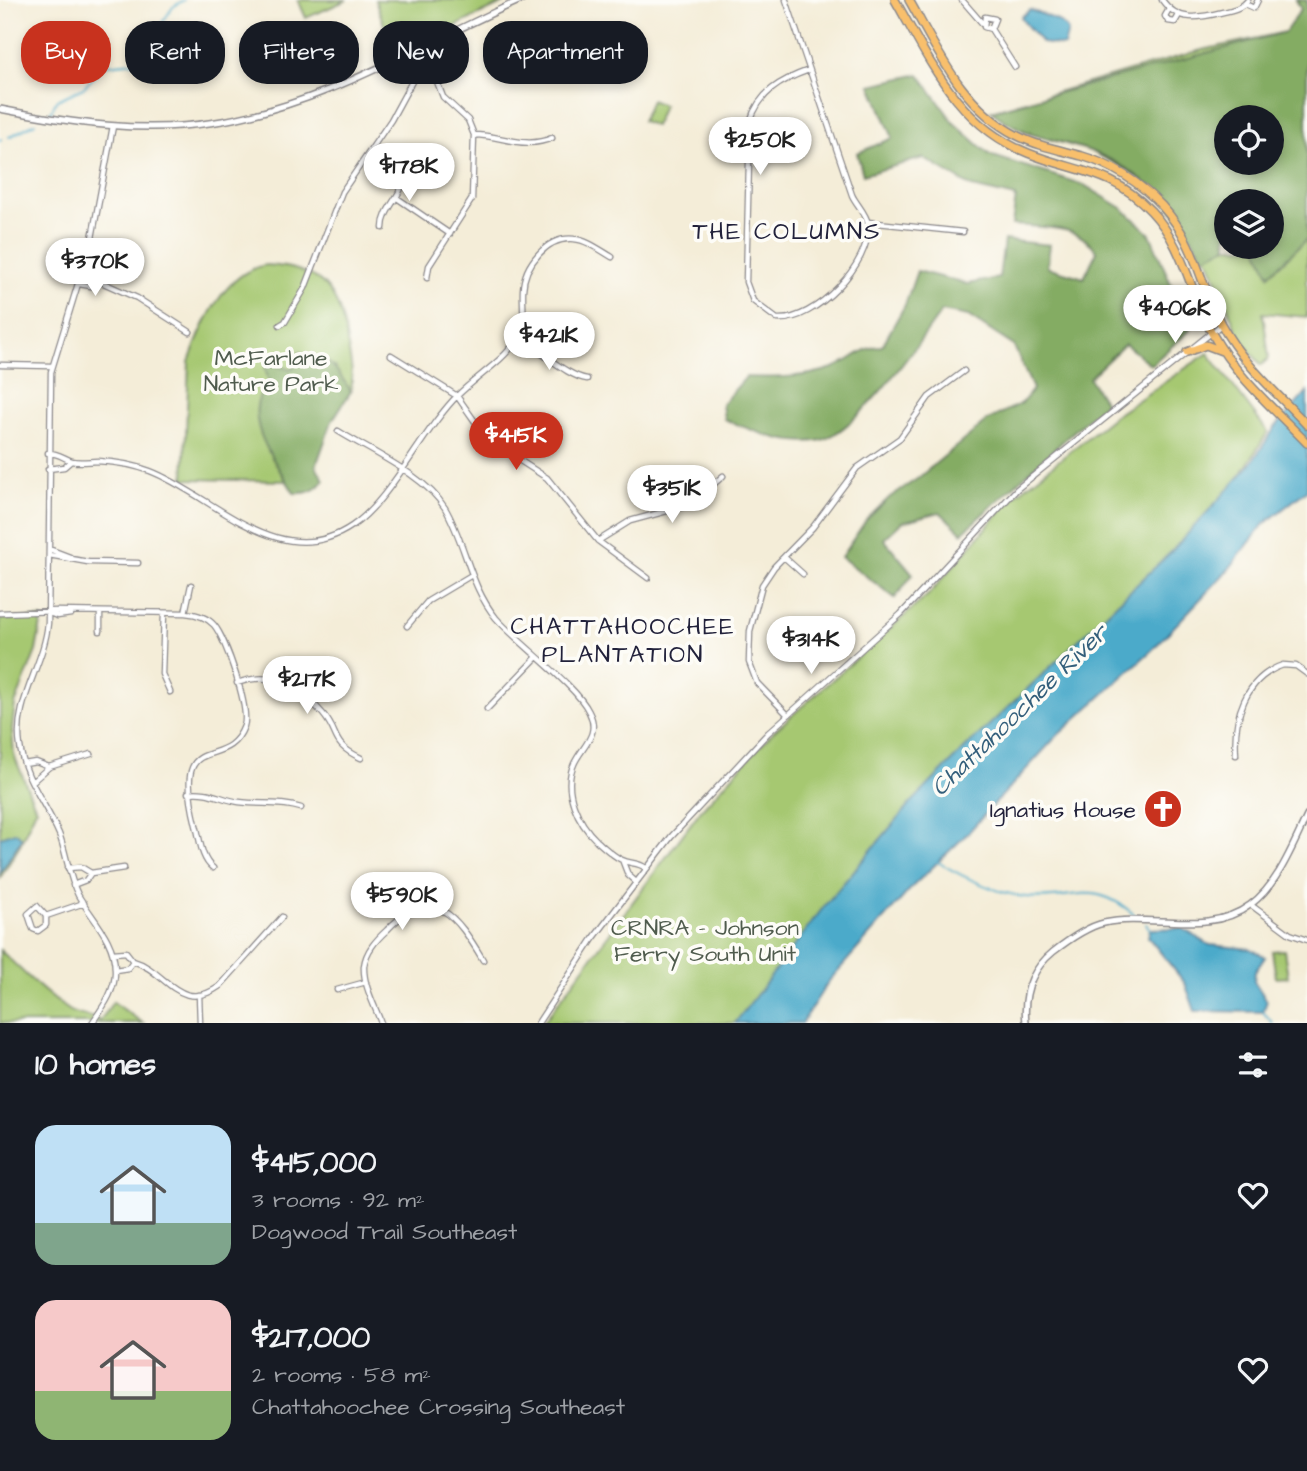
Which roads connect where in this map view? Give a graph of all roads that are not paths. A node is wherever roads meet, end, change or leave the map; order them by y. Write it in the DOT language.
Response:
graph roads {
  1 [pos="521,0"];
  2 [pos="786,0"];
  3 [pos="895,0"];
  4 [pos="909,0"];
  5 [pos="962,0"];
  6 [pos="1162,0"];
  7 [pos="1258,0"];
  8 [pos="1246,2"];
  9 [pos="1169,9"];
  10 [pos="1179,15"];
  11 [pos="982,23"];
  12 [pos="469,24"];
  13 [pos="991,29"];
  14 [pos="1015,67"];
  15 [pos="373,70"];
  16 [pos="809,70"];
  17 [pos="411,84"];
  18 [pos="438,84"];
  19 [pos="0,109"];
  20 [pos="113,126"];
  21 [pos="474,135"];
  22 [pos="552,138"];
  23 [pos="404,177"];
  24 [pos="397,198"];
  25 [pos="868,222"];
  26 [pos="383,228"];
  27 [pos="569,231"];
  28 [pos="963,232"];
  29 [pos="450,234"];
  30 [pos="569,239"];
  31 [pos="612,257"];
  32 [pos="85,266"];
  33 [pos="427,278"];
  34 [pos="99,281"];
  35 [pos="79,284"];
  36 [pos="1222,325"];
  37 [pos="280,326"];
  38 [pos="190,332"];
  39 [pos="1211,332"];
  40 [pos="518,339"];
  41 [pos="1223,351"];
  42 [pos="1187,352"];
  43 [pos="391,355"];
  44 [pos="0,365"];
  45 [pos="52,366"];
  46 [pos="964,371"];
  47 [pos="587,379"];
  48 [pos="457,396"];
  49 [pos="1307,425"];
  50 [pos="338,431"];
  51 [pos="1307,443"];
  52 [pos="48,453"];
  53 [pos="71,461"];
  54 [pos="48,469"];
  55 [pos="400,470"];
  56 [pos="723,476"];
  57 [pos="598,541"];
  58 [pos="49,552"];
  59 [pos="784,557"];
  60 [pos="138,564"];
  61 [pos="803,574"];
  62 [pos="470,576"];
  63 [pos="648,578"];
  64 [pos="191,585"];
  65 [pos="0,613"];
  66 [pos="49,613"];
  67 [pos="100,613"];
  68 [pos="164,613"];
  69 [pos="185,613"];
  70 [pos="407,626"];
  71 [pos="100,631"];
  72 [pos="537,658"];
  73 [pos="1307,674"];
  74 [pos="237,683"];
  75 [pos="170,692"];
  76 [pos="487,709"];
  77 [pos="787,715"];
  78 [pos="91,754"];
  79 [pos="1236,755"];
  80 [pos="361,758"];
  81 [pos="24,764"];
  82 [pos="49,767"];
  83 [pos="32,782"];
  84 [pos="188,793"];
  85 [pos="302,808"];
  86 [pos="1307,816"];
  87 [pos="623,862"];
  88 [pos="68,868"];
  89 [pos="124,868"];
  90 [pos="213,868"];
  91 [pos="646,868"];
  92 [pos="91,873"];
  93 [pos="636,882"];
  94 [pos="74,885"];
  95 [pos="84,903"];
  96 [pos="1251,905"];
  97 [pos="46,916"];
  98 [pos="282,917"];
  99 [pos="1307,940"];
  100 [pos="113,953"];
  101 [pos="483,960"];
  102 [pos="133,961"];
  103 [pos="116,970"];
  104 [pos="366,982"];
  105 [pos="337,990"];
  106 [pos="199,995"];
  107 [pos="92,1023"];
  108 [pos="200,1023"];
  109 [pos="381,1023"];
  110 [pos="538,1023"];
  111 [pos="1026,1023"];
  1 -- 12 [label="street"];
  2 -- 16 [label="street"];
  3 -- 39 [label="main road"];
  4 -- 36 [label="main road"];
  5 -- 11 [label="street"];
  6 -- 9 [label="street"];
  7 -- 8 [label="street"];
  8 -- 10 [label="street"];
  9 -- 10 [label="street"];
  9 -- 10 [label="street"];
  11 -- 13 [label="street"];
  11 -- 13 [label="street"];
  13 -- 14 [label="street"];
  15 -- 20 [label="street"];
  16 -- 25 [label="street"];
  16 -- 25 [label="street"];
  17 -- 37 [label="street"];
  18 -- 21 [label="street"];
  19 -- 20 [label="street"];
  20 -- 32 [label="street"];
  21 -- 22 [label="street"];
  21 -- 29 [label="street"];
  23 -- 24 [label="street"];
  24 -- 26 [label="street"];
  24 -- 29 [label="street"];
  25 -- 28 [label="street"];
  27 -- 30 [label="street"];
  29 -- 33 [label="street"];
  30 -- 31 [label="street"];
  30 -- 40 [label="street"];
  32 -- 34 [label="street"];
  32 -- 35 [label="street"];
  34 -- 35 [label="street"];
  34 -- 38 [label="street"];
  35 -- 45 [label="street"];
  36 -- 39 [label="street"];
  36 -- 49 [label="main road"];
  39 -- 41 [label="main road"];
  39 -- 42 [label="street"];
  40 -- 47 [label="street"];
  40 -- 48 [label="street"];
  41 -- 42 [label="main road"];
  41 -- 51 [label="main road"];
  42 -- 77 [label="street"];
  43 -- 48 [label="street"];
  44 -- 45 [label="street"];
  45 -- 52 [label="street"];
  46 -- 59 [label="street"];
  48 -- 55 [label="street"];
  48 -- 57 [label="street"];
  50 -- 55 [label="street"];
  52 -- 53 [label="street"];
  52 -- 54 [label="street"];
  53 -- 54 [label="street"];
  53 -- 55 [label="street"];
  54 -- 58 [label="street"];
  55 -- 62 [label="street"];
  56 -- 57 [label="street"];
  57 -- 63 [label="street"];
  58 -- 60 [label="street"];
  58 -- 66 [label="street"];
  59 -- 61 [label="street"];
  59 -- 77 [label="street"];
  62 -- 70 [label="street"];
  62 -- 72 [label="street"];
  64 -- 69 [label="street"];
  65 -- 66 [label="street"];
  66 -- 67 [label="street"];
  66 -- 81 [label="street"];
  67 -- 68 [label="street"];
  67 -- 71 [label="street"];
  68 -- 69 [label="street"];
  68 -- 75 [label="street"];
  69 -- 74 [label="street"];
  72 -- 76 [label="street"];
  72 -- 87 [label="street"];
  73 -- 79 [label="street"];
  74 -- 80 [label="street"];
  74 -- 84 [label="street"];
  77 -- 91 [label="street"];
  78 -- 82 [label="street"];
  81 -- 82 [label="street"];
  81 -- 83 [label="street"];
  82 -- 83 [label="street"];
  83 -- 88 [label="street"];
  84 -- 85 [label="street"];
  84 -- 90 [label="street"];
  86 -- 96 [label="street"];
  87 -- 91 [label="street"];
  87 -- 93 [label="street"];
  88 -- 92 [label="street"];
  88 -- 94 [label="street"];
  89 -- 92 [label="street"];
  91 -- 93 [label="street"];
  92 -- 94 [label="street"];
  93 -- 110 [label="street"];
  94 -- 95 [label="street"];
  95 -- 97 [label="street"];
  95 -- 100 [label="street"];
  96 -- 99 [label="street"];
  96 -- 111 [label="street"];
  97 -- 97 [label="street"];
  98 -- 106 [label="street"];
  100 -- 102 [label="street"];
  100 -- 103 [label="street"];
  101 -- 104 [label="street"];
  102 -- 103 [label="street"];
  102 -- 106 [label="street"];
  103 -- 107 [label="street"];
  104 -- 105 [label="street"];
  104 -- 109 [label="street"];
  106 -- 108 [label="street"];
}
